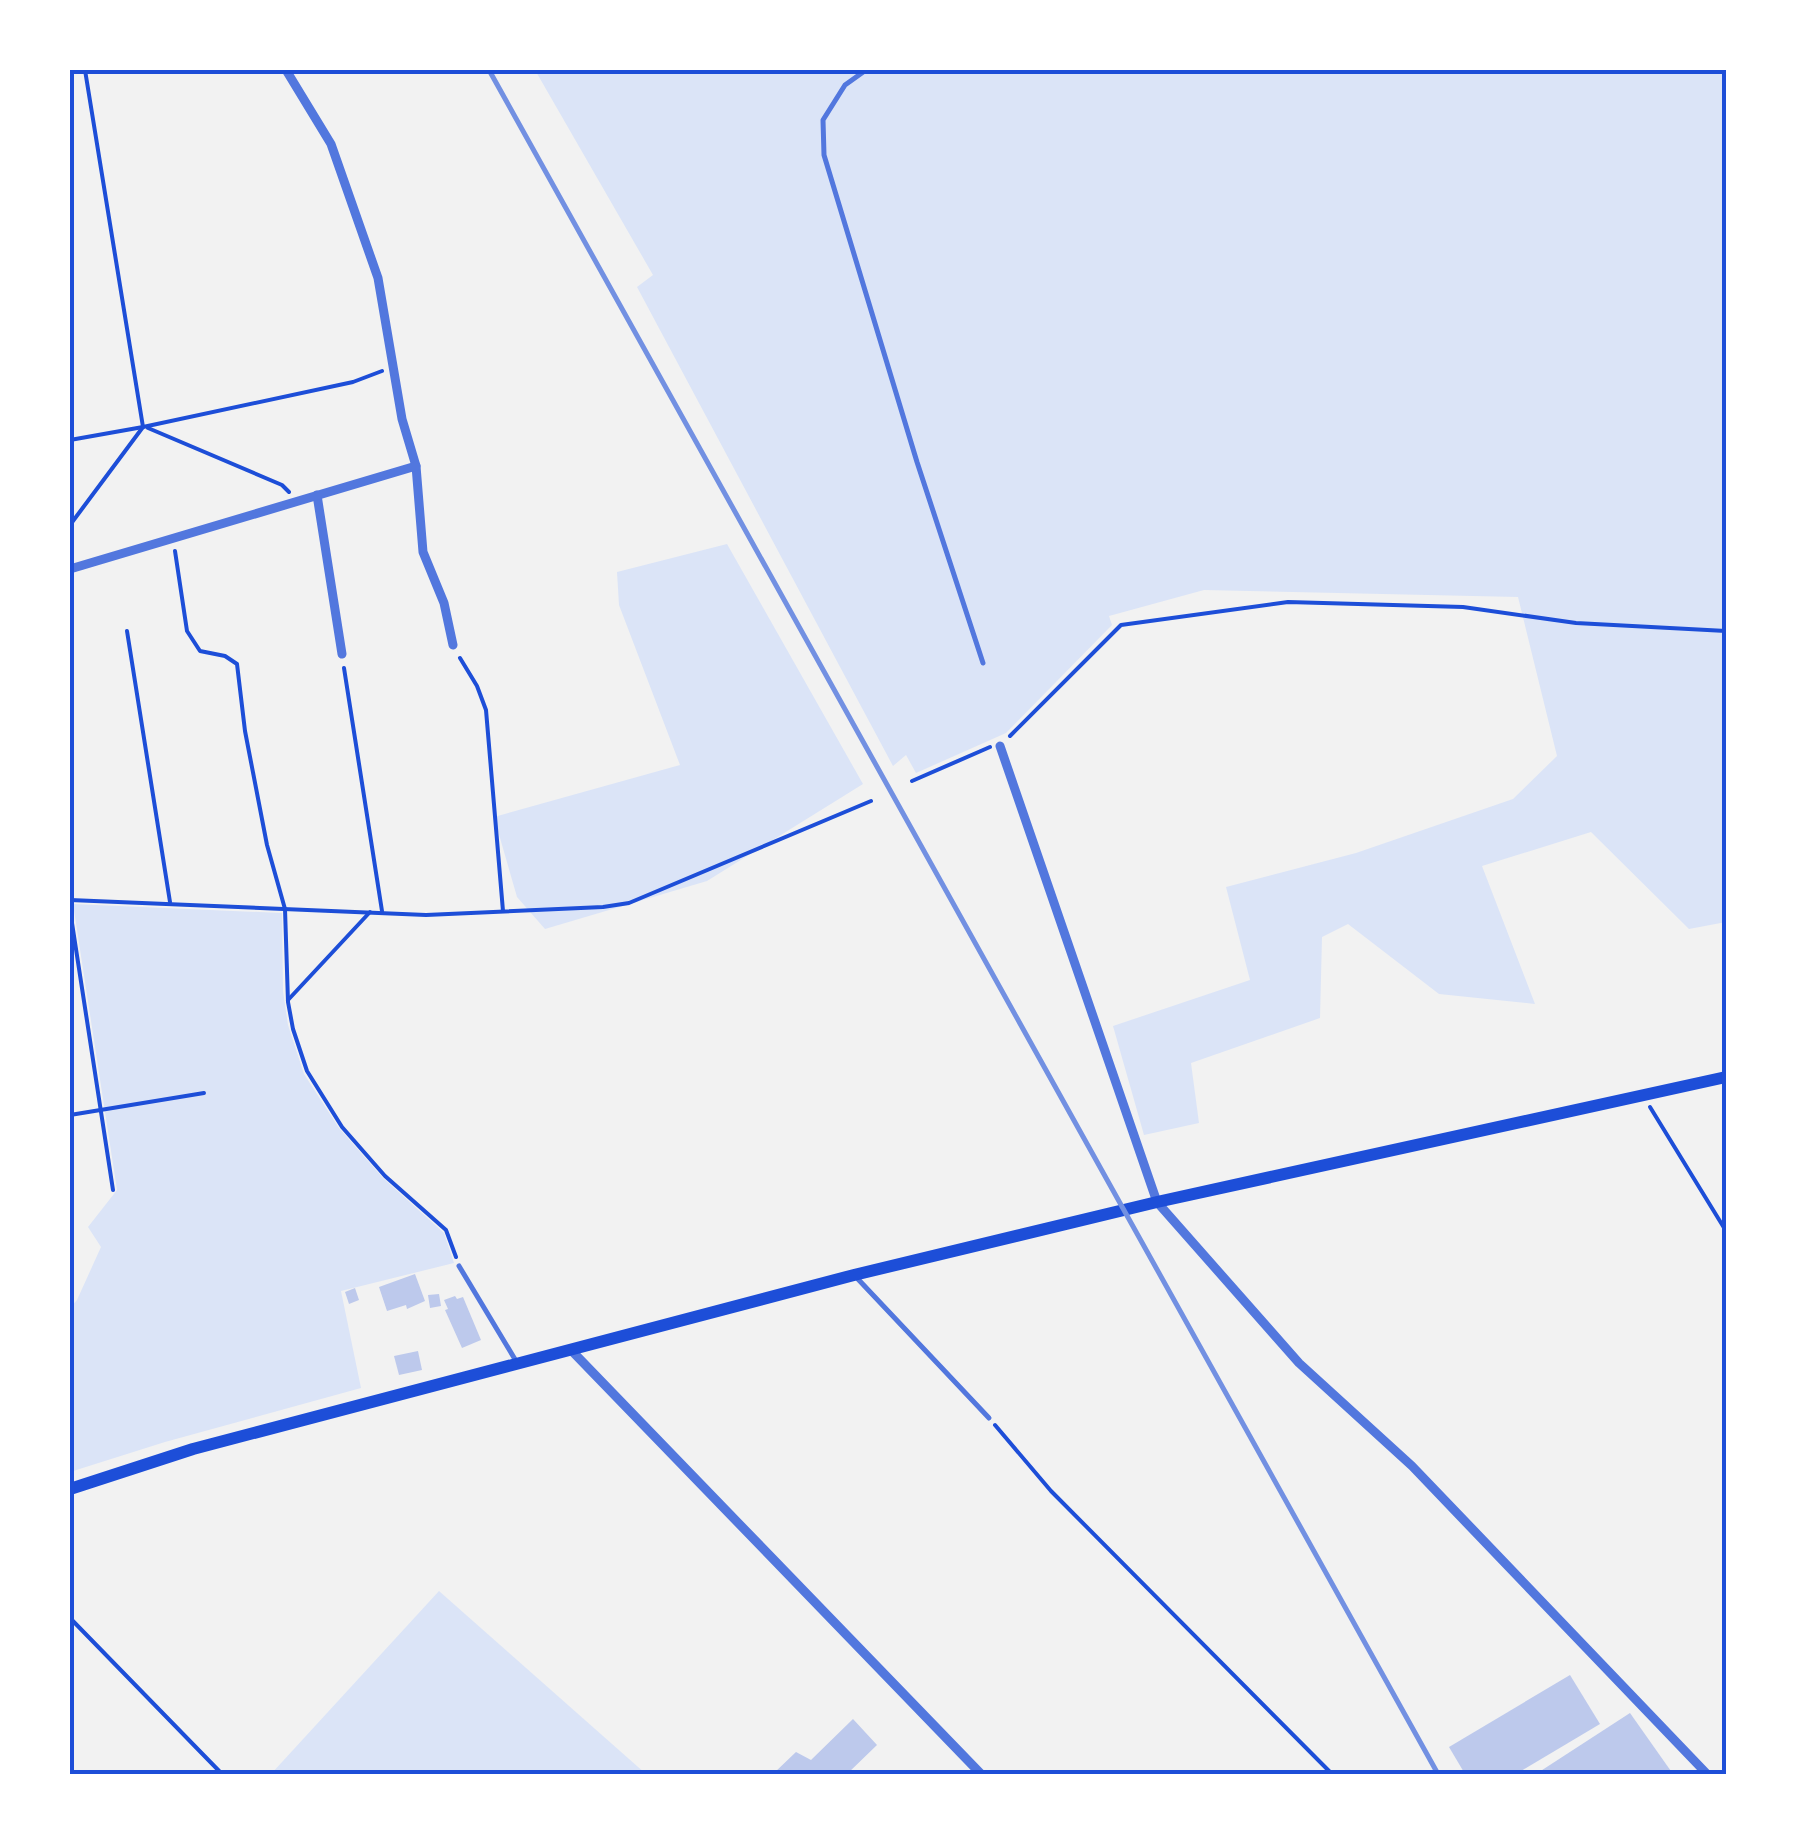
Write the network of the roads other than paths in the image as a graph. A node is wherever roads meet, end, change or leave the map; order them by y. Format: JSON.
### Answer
{"nodes":[{"id":1,"x":286,"y":70,"type":"edge"},
{"id":2,"x":866,"y":70,"type":"edge"},
{"id":3,"x":416,"y":466,"type":"junction"},
{"id":4,"x":317,"y":494,"type":"junction"},
{"id":5,"x":70,"y":569,"type":"edge"},
{"id":6,"x":453,"y":645,"type":"road end"},
{"id":7,"x":342,"y":654,"type":"road end"},
{"id":8,"x":983,"y":663,"type":"dead end"},
{"id":9,"x":1000,"y":746,"type":"road end"},
{"id":10,"x":1726,"y":1077,"type":"edge"},
{"id":11,"x":1157,"y":1202,"type":"junction"},
{"id":12,"x":460,"y":1266,"type":"road end"},
{"id":13,"x":854,"y":1275,"type":"junction"},
{"id":14,"x":571,"y":1350,"type":"junction"},
{"id":15,"x":517,"y":1363,"type":"junction"},
{"id":16,"x":989,"y":1418,"type":"road end"},
{"id":17,"x":70,"y":1489,"type":"edge"},
{"id":18,"x":981,"y":1774,"type":"edge"},
{"id":19,"x":1707,"y":1774,"type":"edge"}],
"edges":[{"from":1,"to":3,"type":"street"},
{"from":2,"to":8,"type":"lane"},
{"from":3,"to":4,"type":"street"},
{"from":3,"to":6,"type":"street"},
{"from":4,"to":5,"type":"street"},
{"from":4,"to":7,"type":"street"},
{"from":9,"to":11,"type":"street"},
{"from":10,"to":11,"type":"main road"},
{"from":11,"to":13,"type":"main road"},
{"from":11,"to":19,"type":"street"},
{"from":12,"to":15,"type":"lane"},
{"from":13,"to":14,"type":"main road"},
{"from":13,"to":16,"type":"lane"},
{"from":14,"to":15,"type":"main road"},
{"from":14,"to":18,"type":"street"},
{"from":15,"to":17,"type":"main road"}]}
